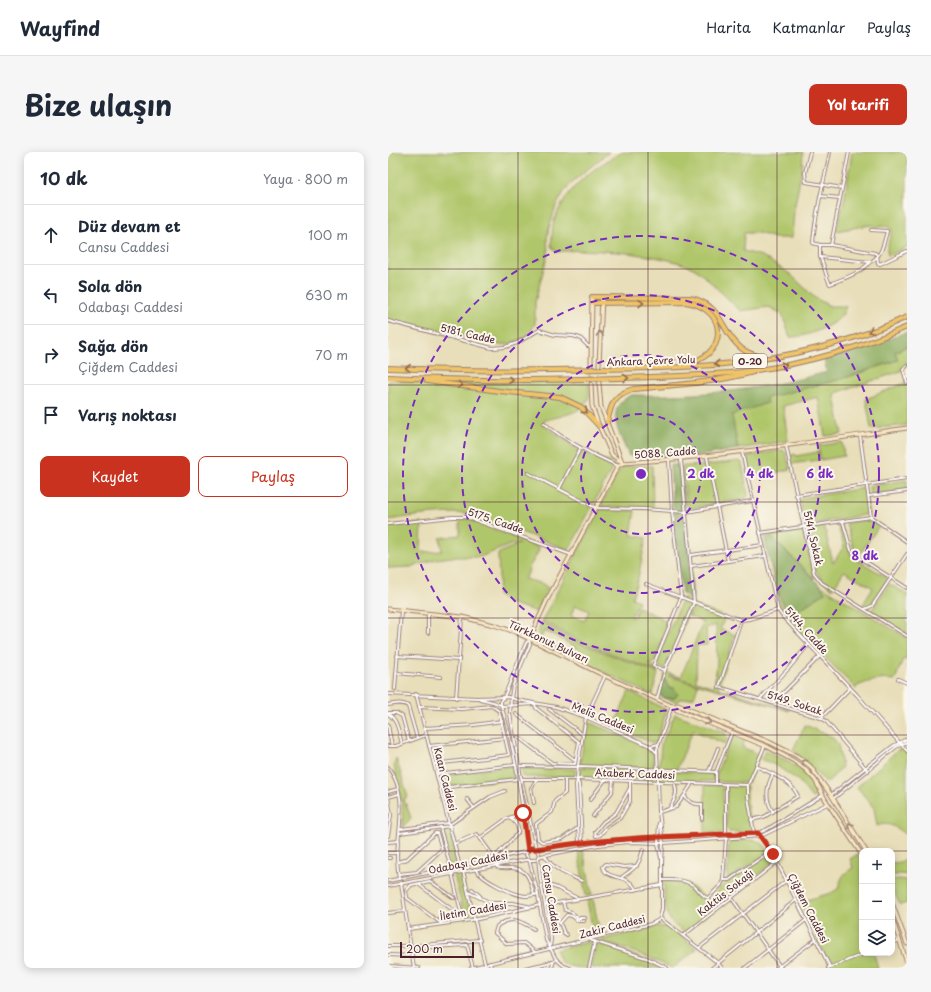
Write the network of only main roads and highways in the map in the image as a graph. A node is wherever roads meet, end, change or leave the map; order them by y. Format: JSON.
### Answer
{"nodes":[{"id":1,"x":592,"y":297,"type":"road end"},
{"id":2,"x":592,"y":303,"type":"road end"},
{"id":3,"x":907,"y":317,"type":"edge"},
{"id":4,"x":907,"y":327,"type":"edge"},
{"id":5,"x":766,"y":358,"type":"junction"},
{"id":6,"x":388,"y":368,"type":"edge"},
{"id":7,"x":658,"y":368,"type":"junction"},
{"id":8,"x":770,"y":368,"type":"junction"},
{"id":9,"x":388,"y":377,"type":"edge"},
{"id":10,"x":407,"y":378,"type":"junction"},
{"id":11,"x":607,"y":423,"type":"road end"},
{"id":12,"x":599,"y":426,"type":"road end"}],
"edges":[{"from":1,"to":5,"type":"highway"},
{"from":2,"to":7,"type":"highway","one_way":true},
{"from":3,"to":5,"type":"highway","name":"Ankara Çevre Yolu","number":"O-20","one_way":true},
{"from":8,"to":4,"type":"highway","name":"Ankara Çevre Yolu","number":"O-20","one_way":true},
{"from":5,"to":7,"type":"highway","name":"Ankara Çevre Yolu","number":"O-20","one_way":true},
{"from":7,"to":6,"type":"highway","name":"Ankara Çevre Yolu","number":"O-20","one_way":true},
{"from":10,"to":8,"type":"highway","name":"Ankara Çevre Yolu","number":"O-20","one_way":true},
{"from":8,"to":11,"type":"highway"},
{"from":9,"to":10,"type":"highway","name":"Ankara Çevre Yolu","number":"O-20"},
{"from":10,"to":12,"type":"highway","one_way":true}]}
